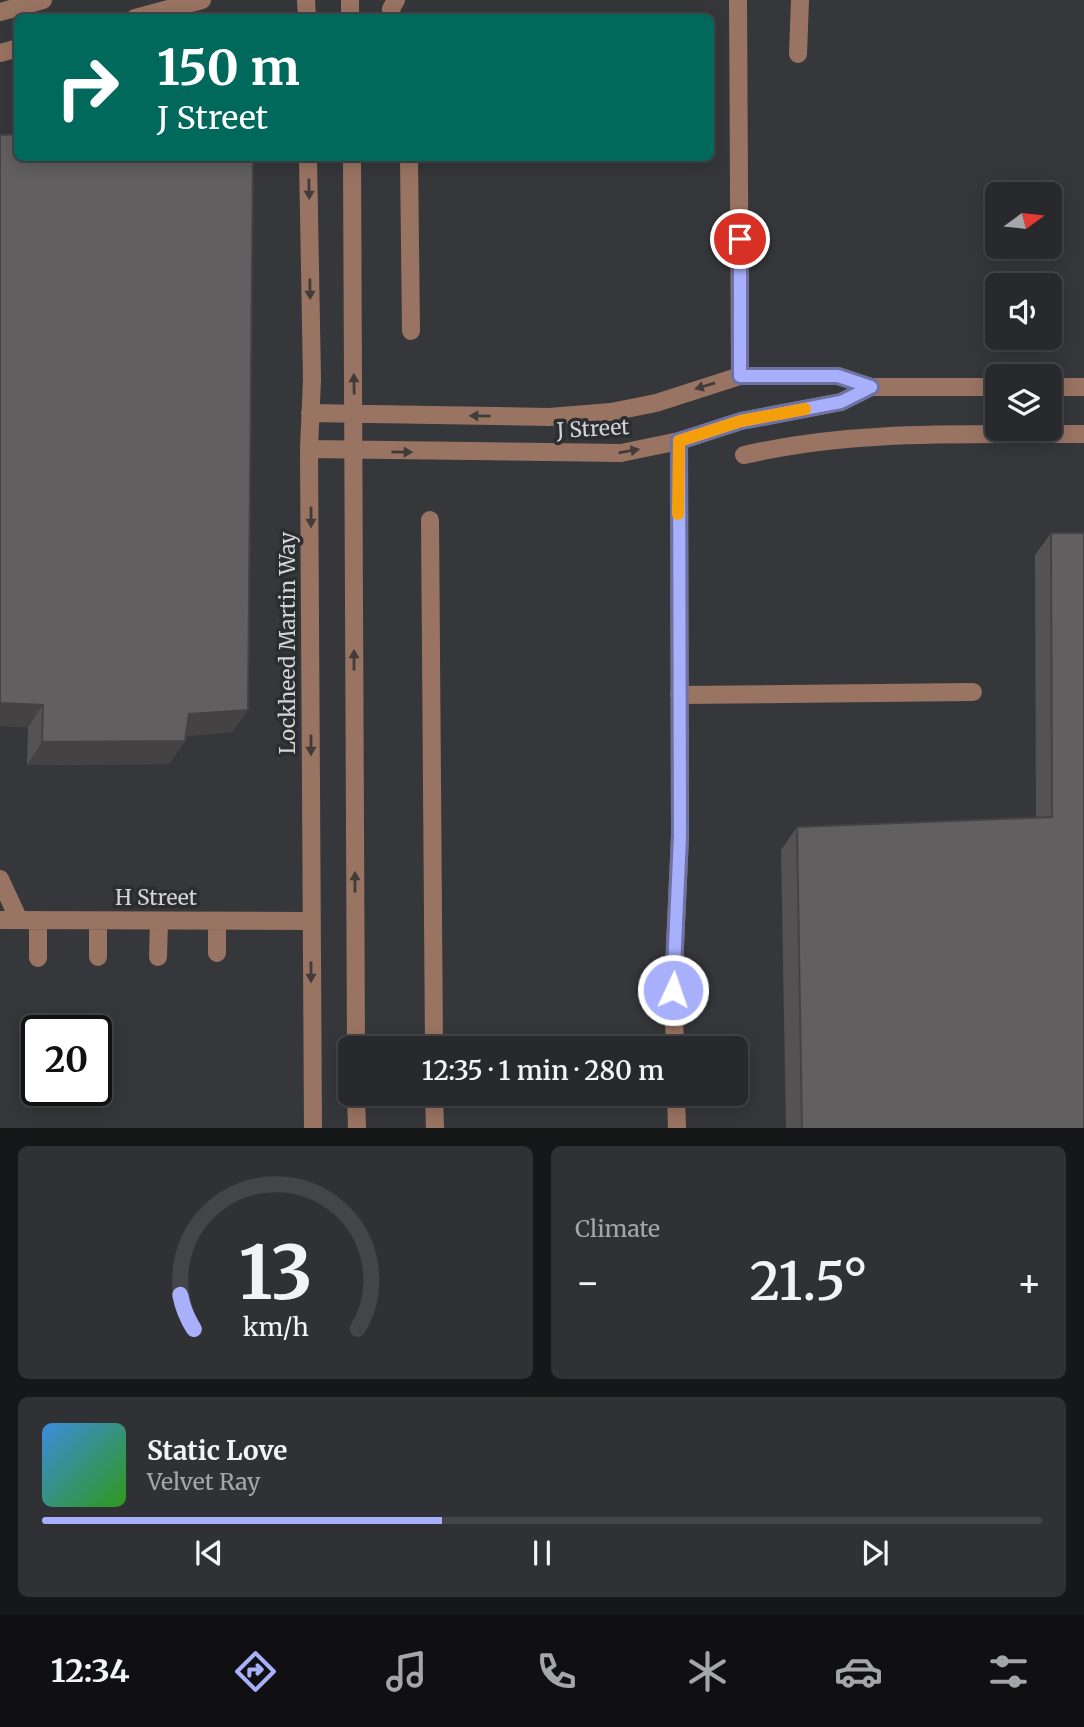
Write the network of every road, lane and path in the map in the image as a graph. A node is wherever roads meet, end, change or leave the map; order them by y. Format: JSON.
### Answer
{"nodes":[{"id":1,"x":43,"y":0,"type":"edge"},
{"id":2,"x":202,"y":0,"type":"edge"},
{"id":3,"x":738,"y":0,"type":"edge"},
{"id":4,"x":800,"y":0,"type":"edge"},
{"id":5,"x":0,"y":12,"type":"edge"},
{"id":6,"x":150,"y":14,"type":"edge"},
{"id":7,"x":798,"y":54,"type":"dead end"},
{"id":8,"x":308,"y":161,"type":"edge"},
{"id":9,"x":352,"y":161,"type":"edge"},
{"id":10,"x":409,"y":161,"type":"edge"},
{"id":11,"x":411,"y":331,"type":"dead end"},
{"id":12,"x":740,"y":376,"type":"junction"},
{"id":13,"x":871,"y":387,"type":"junction"},
{"id":14,"x":985,"y":387,"type":"edge"},
{"id":15,"x":1062,"y":387,"type":"edge"},
{"id":16,"x":1084,"y":387,"type":"edge"},
{"id":17,"x":310,"y":414,"type":"junction"},
{"id":18,"x":354,"y":414,"type":"junction"},
{"id":19,"x":1084,"y":434,"type":"edge"},
{"id":20,"x":679,"y":441,"type":"junction"},
{"id":21,"x":309,"y":449,"type":"junction"},
{"id":22,"x":353,"y":451,"type":"junction"},
{"id":23,"x":744,"y":455,"type":"dead end"},
{"id":24,"x":430,"y":520,"type":"dead end"},
{"id":25,"x":973,"y":692,"type":"dead end"},
{"id":26,"x":679,"y":695,"type":"junction"},
{"id":27,"x":0,"y":879,"type":"edge"},
{"id":28,"x":0,"y":920,"type":"edge"},
{"id":29,"x":19,"y":920,"type":"junction"},
{"id":30,"x":38,"y":920,"type":"junction"},
{"id":31,"x":98,"y":921,"type":"junction"},
{"id":32,"x":159,"y":921,"type":"junction"},
{"id":33,"x":216,"y":921,"type":"junction"},
{"id":34,"x":311,"y":921,"type":"junction"},
{"id":35,"x":217,"y":953,"type":"dead end"},
{"id":36,"x":98,"y":957,"type":"dead end"},
{"id":37,"x":158,"y":957,"type":"dead end"},
{"id":38,"x":38,"y":958,"type":"dead end"},
{"id":39,"x":356,"y":1036,"type":"edge"},
{"id":40,"x":434,"y":1036,"type":"edge"},
{"id":41,"x":675,"y":1036,"type":"edge"},
{"id":42,"x":356,"y":1106,"type":"edge"},
{"id":43,"x":434,"y":1106,"type":"edge"},
{"id":44,"x":676,"y":1106,"type":"edge"},
{"id":45,"x":313,"y":1128,"type":"edge"},
{"id":46,"x":356,"y":1128,"type":"edge"},
{"id":47,"x":435,"y":1128,"type":"edge"},
{"id":48,"x":677,"y":1128,"type":"edge"}],
"edges":[{"from":1,"to":5,"type":"street"},
{"from":2,"to":6,"type":"street"},
{"from":3,"to":12,"type":"street"},
{"from":4,"to":7,"type":"street"},
{"from":8,"to":17,"type":"street","name":"Lockheed Martin Way","one_way":true},
{"from":18,"to":9,"type":"street","one_way":true},
{"from":10,"to":11,"type":"street"},
{"from":12,"to":13,"type":"street","name":"J Street"},
{"from":12,"to":18,"type":"street","name":"J Street","one_way":true},
{"from":13,"to":14,"type":"street","name":"J Street"},
{"from":13,"to":20,"type":"street","name":"J Street"},
{"from":15,"to":16,"type":"street"},
{"from":17,"to":18,"type":"street","name":"J Street"},
{"from":17,"to":21,"type":"street","name":"Lockheed Martin Way"},
{"from":18,"to":22,"type":"street"},
{"from":19,"to":23,"type":"street"},
{"from":22,"to":20,"type":"street","name":"J Street","one_way":true},
{"from":20,"to":26,"type":"street"},
{"from":21,"to":22,"type":"street","name":"J Street"},
{"from":21,"to":34,"type":"street","name":"Lockheed Martin Way","one_way":true},
{"from":39,"to":22,"type":"street","one_way":true},
{"from":24,"to":40,"type":"street"},
{"from":25,"to":26,"type":"street"},
{"from":26,"to":41,"type":"street"},
{"from":27,"to":29,"type":"street"},
{"from":28,"to":29,"type":"street","name":"H Street"},
{"from":29,"to":30,"type":"street","name":"H Street"},
{"from":30,"to":31,"type":"street","name":"H Street"},
{"from":30,"to":38,"type":"street"},
{"from":31,"to":32,"type":"street","name":"H Street"},
{"from":31,"to":36,"type":"street"},
{"from":32,"to":33,"type":"street","name":"H Street"},
{"from":32,"to":37,"type":"street"},
{"from":33,"to":34,"type":"street","name":"H Street"},
{"from":33,"to":35,"type":"street"},
{"from":34,"to":45,"type":"street","name":"Lockheed Martin Way","one_way":true},
{"from":42,"to":46,"type":"street"},
{"from":43,"to":47,"type":"street"},
{"from":44,"to":48,"type":"street"}]}
